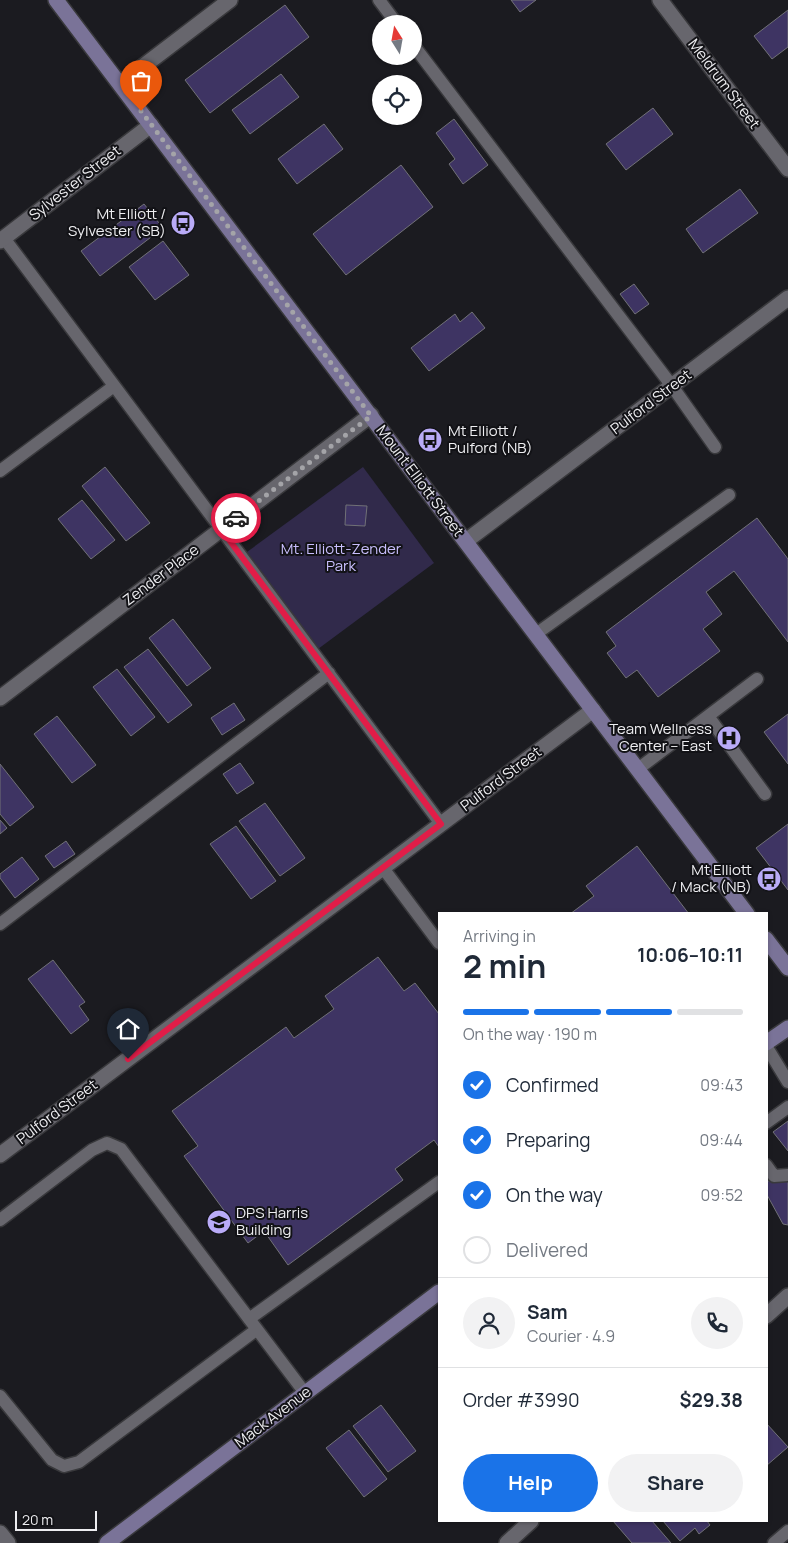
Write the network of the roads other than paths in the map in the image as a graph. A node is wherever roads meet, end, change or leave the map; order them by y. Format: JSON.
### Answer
{"nodes":[{"id":1,"x":56,"y":0,"type":"edge"},
{"id":2,"x":230,"y":0,"type":"edge"},
{"id":3,"x":379,"y":0,"type":"edge"},
{"id":4,"x":660,"y":0,"type":"edge"},
{"id":5,"x":390,"y":15,"type":"edge"},
{"id":6,"x":422,"y":57,"type":"edge"},
{"id":7,"x":120,"y":84,"type":"junction"},
{"id":8,"x":151,"y":125,"type":"junction"},
{"id":9,"x":788,"y":169,"type":"edge"},
{"id":10,"x":2,"y":239,"type":"edge"},
{"id":11,"x":788,"y":298,"type":"edge"},
{"id":12,"x":114,"y":386,"type":"junction"},
{"id":13,"x":672,"y":386,"type":"junction"},
{"id":14,"x":371,"y":416,"type":"junction"},
{"id":15,"x":716,"y":447,"type":"dead end"},
{"id":16,"x":0,"y":471,"type":"edge"},
{"id":17,"x":729,"y":494,"type":"dead end"},
{"id":18,"x":221,"y":529,"type":"junction"},
{"id":19,"x":466,"y":541,"type":"junction"},
{"id":20,"x":536,"y":634,"type":"junction"},
{"id":21,"x":329,"y":674,"type":"junction"},
{"id":22,"x":757,"y":679,"type":"dead end"},
{"id":23,"x":0,"y":698,"type":"edge"},
{"id":24,"x":593,"y":710,"type":"junction"},
{"id":25,"x":708,"y":716,"type":"junction"},
{"id":26,"x":638,"y":769,"type":"junction"},
{"id":27,"x":765,"y":794,"type":"dead end"},
{"id":28,"x":441,"y":824,"type":"junction"},
{"id":29,"x":383,"y":868,"type":"junction"},
{"id":30,"x":746,"y":912,"type":"edge"},
{"id":31,"x":0,"y":924,"type":"edge"},
{"id":32,"x":438,"y":942,"type":"edge"},
{"id":33,"x":768,"y":942,"type":"edge"},
{"id":34,"x":788,"y":968,"type":"edge"},
{"id":35,"x":788,"y":1028,"type":"edge"},
{"id":36,"x":768,"y":1043,"type":"edge"},
{"id":37,"x":768,"y":1048,"type":"edge"},
{"id":38,"x":788,"y":1082,"type":"edge"},
{"id":39,"x":788,"y":1106,"type":"edge"},
{"id":40,"x":768,"y":1121,"type":"edge"},
{"id":41,"x":0,"y":1155,"type":"edge"},
{"id":42,"x":768,"y":1168,"type":"edge"},
{"id":43,"x":788,"y":1175,"type":"edge"},
{"id":44,"x":438,"y":1183,"type":"edge"},
{"id":45,"x":0,"y":1220,"type":"edge"},
{"id":46,"x":438,"y":1293,"type":"edge"},
{"id":47,"x":788,"y":1296,"type":"edge"},
{"id":48,"x":768,"y":1314,"type":"edge"},
{"id":49,"x":249,"y":1319,"type":"junction"},
{"id":50,"x":256,"y":1330,"type":"junction"},
{"id":51,"x":305,"y":1393,"type":"junction"},
{"id":52,"x":0,"y":1396,"type":"edge"},
{"id":53,"x":530,"y":1522,"type":"edge"},
{"id":54,"x":788,"y":1531,"type":"edge"},
{"id":55,"x":0,"y":1533,"type":"edge"},
{"id":56,"x":8,"y":1543,"type":"edge"},
{"id":57,"x":107,"y":1543,"type":"edge"},
{"id":58,"x":506,"y":1543,"type":"edge"},
{"id":59,"x":774,"y":1543,"type":"edge"}],
"edges":[{"from":1,"to":7,"type":"main road","name":"Mount Elliott Street"},
{"from":2,"to":7,"type":"street"},
{"from":3,"to":5,"type":"lane"},
{"from":4,"to":9,"type":"street","name":"Meldrum Street"},
{"from":6,"to":13,"type":"lane"},
{"from":7,"to":8,"type":"main road","name":"Mount Elliott Street"},
{"from":8,"to":10,"type":"street","name":"Sylvester Street"},
{"from":8,"to":14,"type":"main road","name":"Mount Elliott Street"},
{"from":10,"to":12,"type":"lane"},
{"from":11,"to":13,"type":"street","name":"Pulford Street"},
{"from":12,"to":16,"type":"lane"},
{"from":12,"to":18,"type":"lane"},
{"from":13,"to":15,"type":"lane"},
{"from":13,"to":19,"type":"street","name":"Pulford Street"},
{"from":14,"to":18,"type":"street","name":"Zender Place"},
{"from":14,"to":19,"type":"main road","name":"Mount Elliott Street"},
{"from":17,"to":20,"type":"lane"},
{"from":18,"to":21,"type":"lane"},
{"from":18,"to":23,"type":"street","name":"Zender Place"},
{"from":19,"to":20,"type":"main road","name":"Mount Elliott Street"},
{"from":20,"to":24,"type":"main road","name":"Mount Elliott Street"},
{"from":21,"to":28,"type":"lane"},
{"from":21,"to":31,"type":"lane"},
{"from":22,"to":25,"type":"lane"},
{"from":24,"to":26,"type":"main road","name":"Mount Elliott Street"},
{"from":24,"to":28,"type":"street","name":"Pulford Street"},
{"from":25,"to":26,"type":"lane"},
{"from":25,"to":27,"type":"lane"},
{"from":26,"to":30,"type":"main road","name":"Mount Elliott Street"},
{"from":28,"to":29,"type":"street","name":"Pulford Street"},
{"from":29,"to":32,"type":"lane"},
{"from":29,"to":41,"type":"street","name":"Pulford Street"},
{"from":33,"to":34,"type":"main road"},
{"from":35,"to":36,"type":"main road"},
{"from":37,"to":38,"type":"lane"},
{"from":39,"to":40,"type":"lane"},
{"from":42,"to":43,"type":"lane"},
{"from":44,"to":49,"type":"lane"},
{"from":45,"to":49,"type":"lane"},
{"from":46,"to":51,"type":"main road","name":"Mack Avenue"},
{"from":47,"to":48,"type":"street"},
{"from":49,"to":50,"type":"lane"},
{"from":50,"to":51,"type":"lane"},
{"from":50,"to":52,"type":"lane"},
{"from":51,"to":57,"type":"main road","name":"Mack Avenue"},
{"from":53,"to":58,"type":"street"},
{"from":54,"to":59,"type":"lane"},
{"from":55,"to":56,"type":"street"}]}
